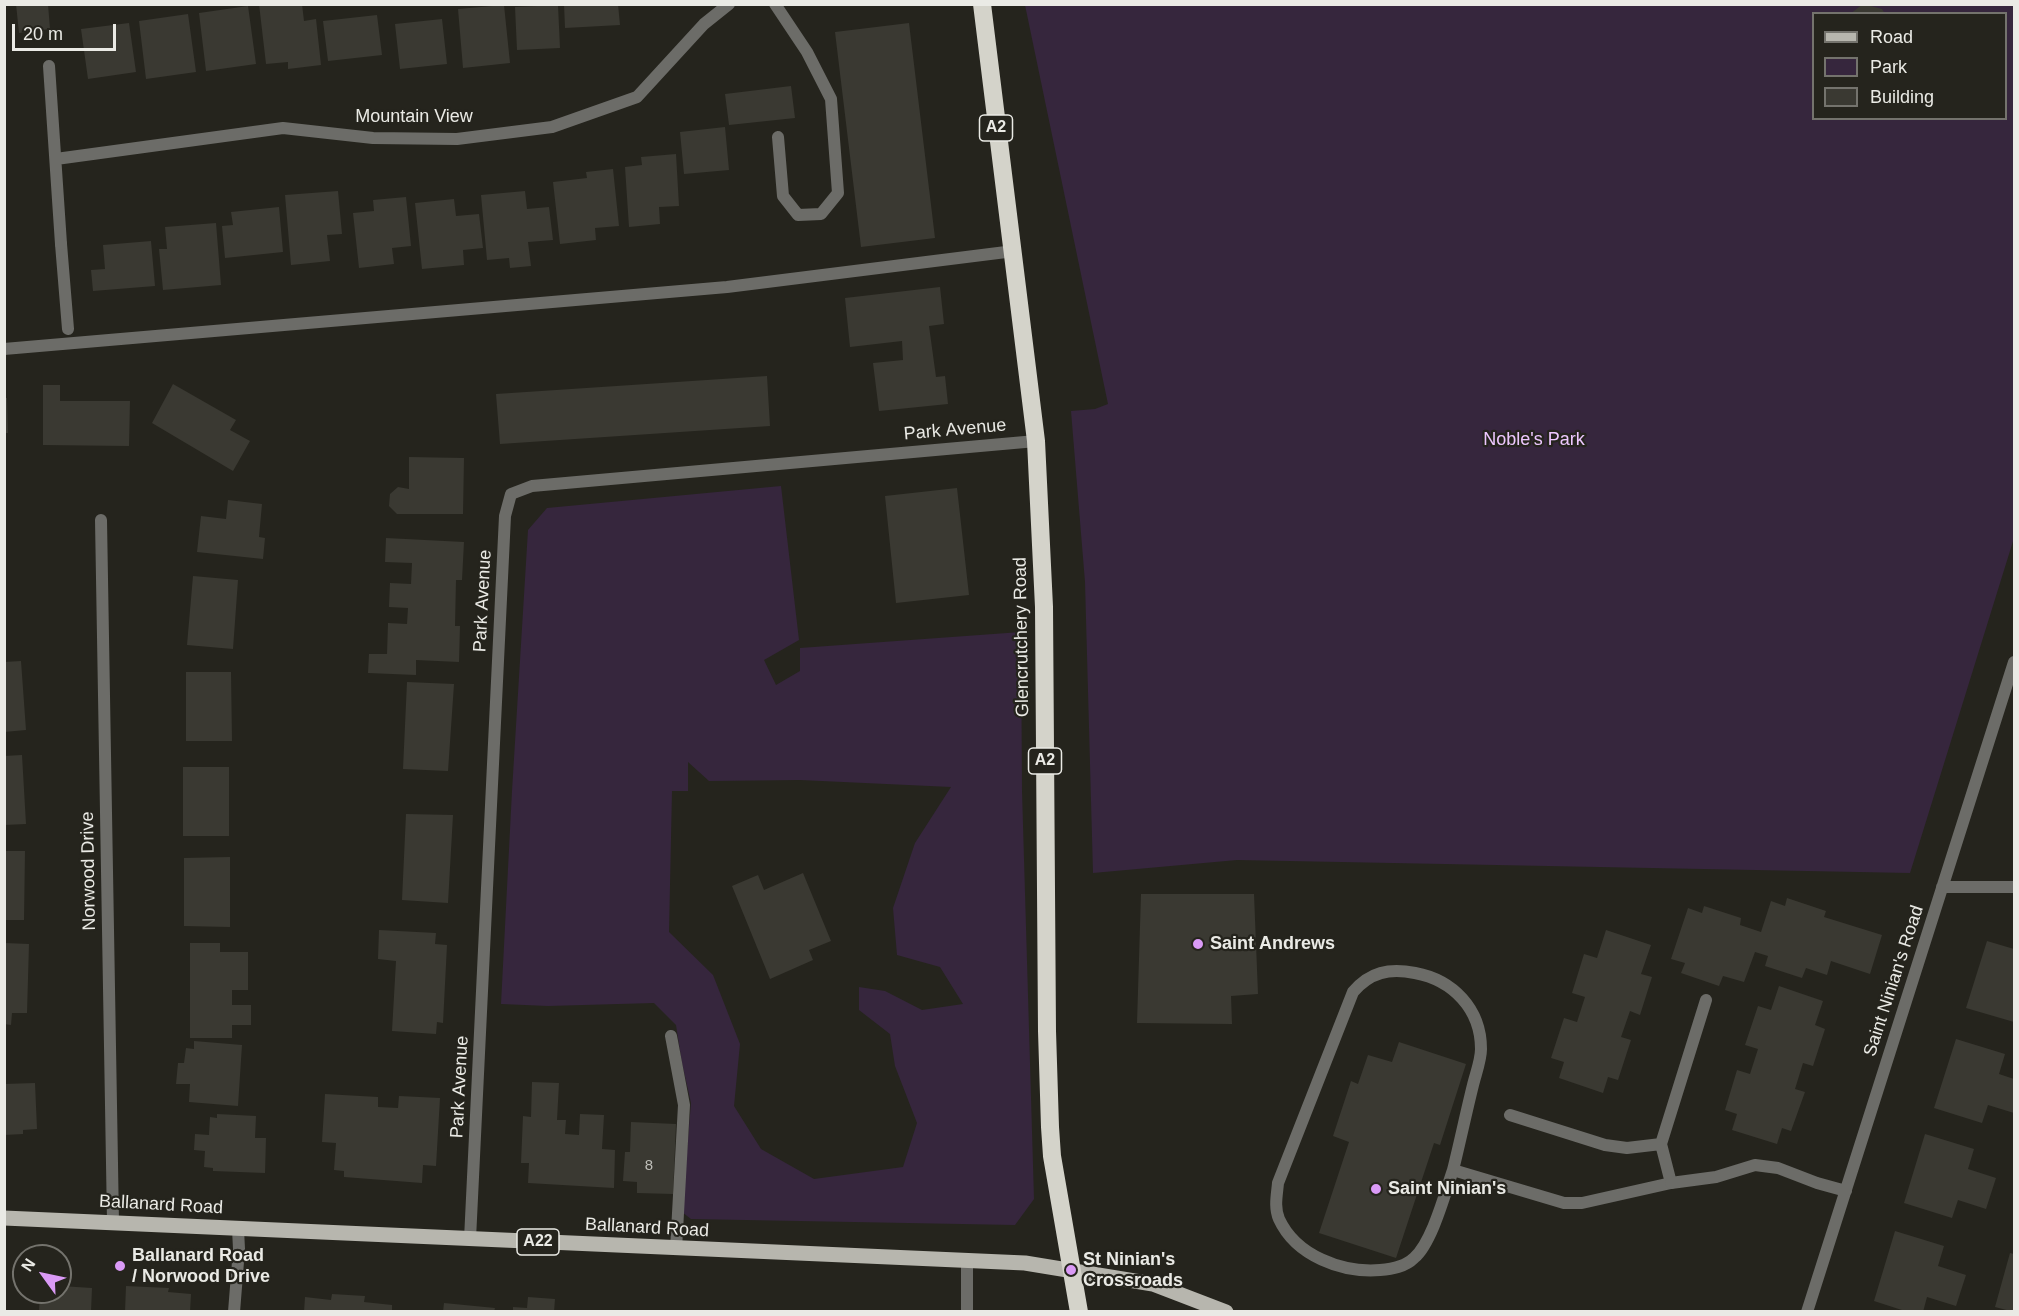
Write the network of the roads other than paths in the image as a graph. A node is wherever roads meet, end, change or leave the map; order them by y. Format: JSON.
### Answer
{"nodes":[{"id":1,"x":729,"y":4,"type":"edge"},
{"id":2,"x":775,"y":4,"type":"edge"},
{"id":3,"x":982,"y":4,"type":"edge"},
{"id":4,"x":49,"y":66,"type":"dead end"},
{"id":5,"x":778,"y":137,"type":"dead end"},
{"id":6,"x":57,"y":159,"type":"junction"},
{"id":7,"x":1014,"y":251,"type":"junction"},
{"id":8,"x":68,"y":329,"type":"dead end"},
{"id":9,"x":4,"y":349,"type":"edge"},
{"id":10,"x":1036,"y":441,"type":"junction"},
{"id":11,"x":101,"y":520,"type":"dead end"},
{"id":12,"x":2014,"y":662,"type":"edge"},
{"id":13,"x":1942,"y":887,"type":"junction"},
{"id":14,"x":2014,"y":887,"type":"edge"},
{"id":15,"x":1706,"y":1000,"type":"dead end"},
{"id":16,"x":671,"y":1036,"type":"dead end"},
{"id":17,"x":1510,"y":1115,"type":"dead end"},
{"id":18,"x":1661,"y":1144,"type":"junction"},
{"id":19,"x":1453,"y":1170,"type":"junction"},
{"id":20,"x":1671,"y":1183,"type":"junction"},
{"id":21,"x":1846,"y":1191,"type":"junction"},
{"id":22,"x":4,"y":1218,"type":"edge"},
{"id":23,"x":113,"y":1222,"type":"junction"},
{"id":24,"x":238,"y":1229,"type":"junction"},
{"id":25,"x":470,"y":1239,"type":"junction"},
{"id":26,"x":675,"y":1248,"type":"junction"},
{"id":27,"x":967,"y":1261,"type":"junction"},
{"id":28,"x":1071,"y":1270,"type":"junction"},
{"id":29,"x":234,"y":1311,"type":"edge"},
{"id":30,"x":967,"y":1311,"type":"edge"},
{"id":31,"x":1079,"y":1311,"type":"edge"},
{"id":32,"x":1226,"y":1311,"type":"edge"},
{"id":33,"x":1807,"y":1311,"type":"edge"}],
"edges":[{"from":1,"to":6,"type":"street","name":"Mountain View"},
{"from":2,"to":5,"type":"street"},
{"from":3,"to":7,"type":"highway","name":"Glencrutchery Road","number":"A2"},
{"from":4,"to":6,"type":"street"},
{"from":6,"to":8,"type":"street"},
{"from":7,"to":9,"type":"street"},
{"from":7,"to":10,"type":"highway","name":"Glencrutchery Road","number":"A2"},
{"from":10,"to":25,"type":"street","name":"Park Avenue"},
{"from":10,"to":28,"type":"highway","name":"Glencrutchery Road","number":"A2"},
{"from":11,"to":23,"type":"street","name":"Norwood Drive"},
{"from":12,"to":13,"type":"street","name":"Saint Ninian's Road"},
{"from":13,"to":14,"type":"street"},
{"from":13,"to":21,"type":"street","name":"Saint Ninian's Road"},
{"from":15,"to":18,"type":"street"},
{"from":16,"to":26,"type":"street"},
{"from":17,"to":18,"type":"street"},
{"from":18,"to":20,"type":"street"},
{"from":19,"to":19,"type":"street"},
{"from":19,"to":20,"type":"street"},
{"from":20,"to":21,"type":"street"},
{"from":21,"to":33,"type":"street","name":"Saint Ninian's Road"},
{"from":22,"to":23,"type":"main road","name":"Ballanard Road","number":"A22"},
{"from":23,"to":24,"type":"main road","name":"Ballanard Road","number":"A22"},
{"from":24,"to":25,"type":"main road","name":"Ballanard Road","number":"A22"},
{"from":24,"to":29,"type":"street"},
{"from":25,"to":26,"type":"main road","name":"Ballanard Road","number":"A22"},
{"from":26,"to":27,"type":"main road","name":"Ballanard Road","number":"A22"},
{"from":27,"to":28,"type":"main road","name":"Ballanard Road","number":"A22"},
{"from":27,"to":30,"type":"street"},
{"from":28,"to":31,"type":"highway","number":"A2"},
{"from":28,"to":32,"type":"main road","number":"A22"}]}
